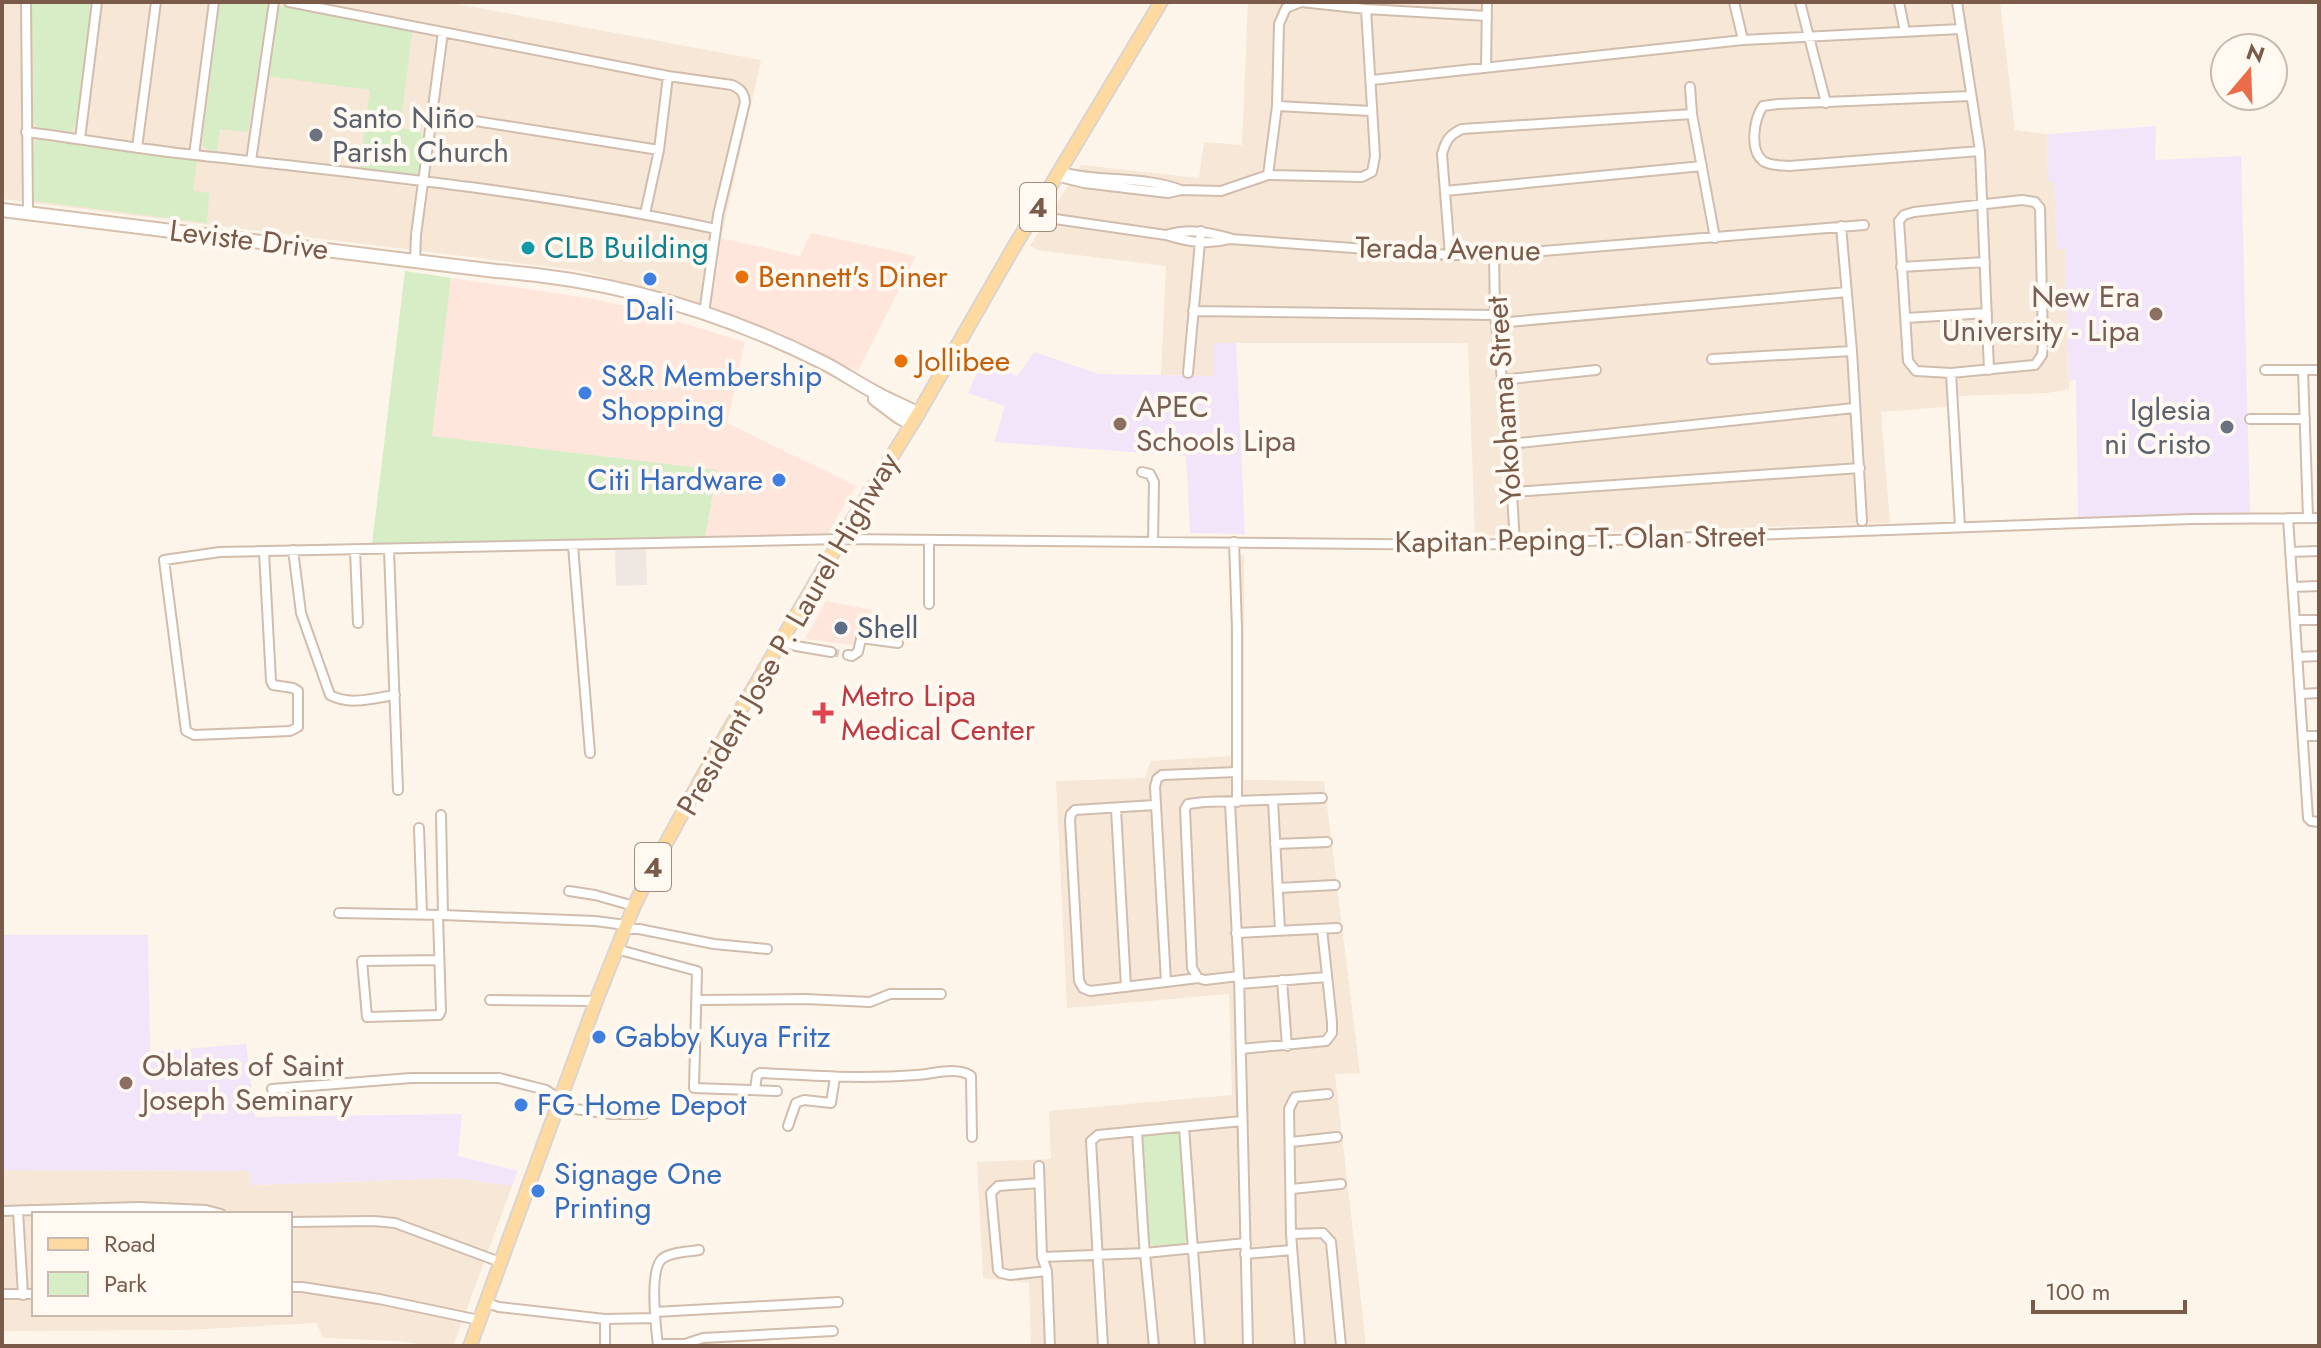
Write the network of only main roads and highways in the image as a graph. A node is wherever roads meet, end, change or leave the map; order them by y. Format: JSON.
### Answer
{"nodes":[{"id":1,"x":1161,"y":2,"type":"edge"},
{"id":2,"x":2,"y":210,"type":"edge"},
{"id":3,"x":496,"y":271,"type":"junction"},
{"id":4,"x":915,"y":419,"type":"junction"},
{"id":5,"x":470,"y":1346,"type":"edge"}],
"edges":[{"from":1,"to":4,"type":"main road","name":"President Jose P. Laurel Highway","number":"4"},
{"from":2,"to":3,"type":"main road","name":"Leviste Drive"},
{"from":3,"to":4,"type":"main road","name":"Leviste Drive"},
{"from":3,"to":4,"type":"main road","name":"Leviste Drive"},
{"from":4,"to":5,"type":"main road","name":"President Jose P. Laurel Highway","number":"4"}]}
